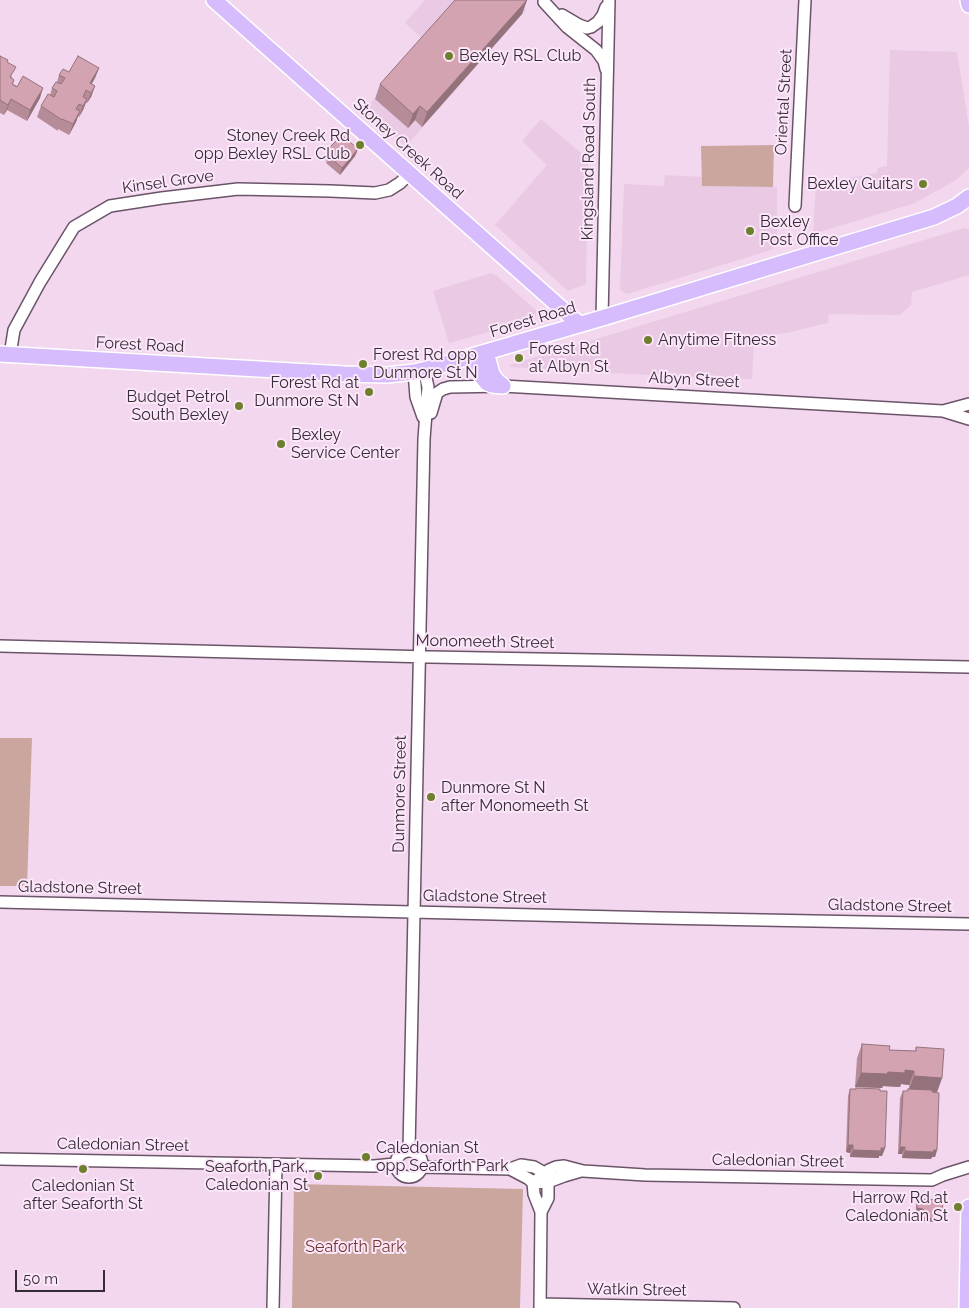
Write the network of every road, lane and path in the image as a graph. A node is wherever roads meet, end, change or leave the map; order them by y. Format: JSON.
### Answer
{"nodes":[{"id":1,"x":214,"y":0,"type":"edge"},
{"id":2,"x":608,"y":0,"type":"edge"},
{"id":3,"x":805,"y":0,"type":"edge"},
{"id":4,"x":968,"y":0,"type":"edge"},
{"id":5,"x":543,"y":1,"type":"edge"},
{"id":6,"x":969,"y":5,"type":"edge"},
{"id":7,"x":608,"y":80,"type":"junction"},
{"id":8,"x":409,"y":174,"type":"junction"},
{"id":9,"x":969,"y":197,"type":"edge"},
{"id":10,"x":795,"y":206,"type":"dead end"},
{"id":11,"x":602,"y":318,"type":"junction"},
{"id":12,"x":579,"y":324,"type":"junction"},
{"id":13,"x":5,"y":354,"type":"edge"},
{"id":14,"x":479,"y":354,"type":"junction"},
{"id":15,"x":419,"y":371,"type":"junction"},
{"id":16,"x":503,"y":386,"type":"junction"},
{"id":17,"x":442,"y":388,"type":"joint"},
{"id":18,"x":969,"y":404,"type":"edge"},
{"id":19,"x":943,"y":411,"type":"junction"},
{"id":20,"x":969,"y":419,"type":"edge"},
{"id":21,"x":424,"y":438,"type":"junction"},
{"id":22,"x":0,"y":646,"type":"edge"},
{"id":23,"x":419,"y":657,"type":"junction"},
{"id":24,"x":969,"y":667,"type":"edge"},
{"id":25,"x":0,"y":902,"type":"edge"},
{"id":26,"x":413,"y":912,"type":"junction"},
{"id":27,"x":969,"y":924,"type":"edge"},
{"id":28,"x":408,"y":1150,"type":"junction"},
{"id":29,"x":0,"y":1159,"type":"edge"},
{"id":30,"x":395,"y":1164,"type":"junction"},
{"id":31,"x":276,"y":1165,"type":"junction"},
{"id":32,"x":422,"y":1167,"type":"junction"},
{"id":33,"x":969,"y":1167,"type":"edge"},
{"id":34,"x":510,"y":1169,"type":"junction"},
{"id":35,"x":547,"y":1178,"type":"junction"},
{"id":36,"x":533,"y":1183,"type":"junction"},
{"id":37,"x":969,"y":1207,"type":"edge"},
{"id":38,"x":541,"y":1212,"type":"junction"},
{"id":39,"x":540,"y":1306,"type":"edge"},
{"id":40,"x":273,"y":1308,"type":"edge"},
{"id":41,"x":734,"y":1308,"type":"edge"},
{"id":42,"x":967,"y":1308,"type":"edge"}],
"edges":[{"from":1,"to":8,"type":"main road","name":"Stoney Creek Road"},
{"from":2,"to":5,"type":"street"},
{"from":2,"to":7,"type":"street","name":"Kingsland Road South"},
{"from":3,"to":10,"type":"street","name":"Oriental Street"},
{"from":4,"to":6,"type":"main road"},
{"from":5,"to":7,"type":"street"},
{"from":7,"to":11,"type":"street","name":"Kingsland Road South"},
{"from":8,"to":12,"type":"main road","name":"Stoney Creek Road"},
{"from":8,"to":13,"type":"street","name":"Kinsel Grove"},
{"from":9,"to":11,"type":"main road","name":"Forest Road"},
{"from":11,"to":12,"type":"main road","name":"Forest Road"},
{"from":12,"to":14,"type":"main road","name":"Forest Road"},
{"from":13,"to":15,"type":"main road","name":"Forest Road"},
{"from":14,"to":15,"type":"main road","name":"Forest Road"},
{"from":14,"to":16,"type":"main road"},
{"from":15,"to":21,"type":"street","name":"Dunmore Street"},
{"from":16,"to":17,"type":"street","name":"Albyn Street"},
{"from":16,"to":19,"type":"street","name":"Albyn Street"},
{"from":17,"to":21,"type":"street","name":"Dunmore Street"},
{"from":18,"to":19,"type":"street","name":"Albyn Street"},
{"from":19,"to":20,"type":"street","name":"Albyn Street"},
{"from":21,"to":23,"type":"street","name":"Dunmore Street"},
{"from":22,"to":23,"type":"street","name":"Monomeeth Street"},
{"from":23,"to":24,"type":"street","name":"Monomeeth Street"},
{"from":23,"to":26,"type":"street","name":"Dunmore Street"},
{"from":25,"to":26,"type":"street","name":"Gladstone Street"},
{"from":26,"to":27,"type":"street","name":"Gladstone Street"},
{"from":26,"to":28,"type":"street","name":"Dunmore Street"},
{"from":28,"to":30,"type":"street"},
{"from":28,"to":32,"type":"street"},
{"from":29,"to":31,"type":"street","name":"Caledonian Street"},
{"from":30,"to":31,"type":"street","name":"Caledonian Street"},
{"from":30,"to":32,"type":"street"},
{"from":31,"to":40,"type":"street"},
{"from":32,"to":34,"type":"street"},
{"from":33,"to":35,"type":"street","name":"Caledonian Street"},
{"from":34,"to":35,"type":"street"},
{"from":34,"to":36,"type":"street"},
{"from":35,"to":36,"type":"street","name":"Caledonian Street"},
{"from":35,"to":38,"type":"street"},
{"from":36,"to":38,"type":"street"},
{"from":37,"to":42,"type":"main road"},
{"from":38,"to":39,"type":"street"},
{"from":39,"to":41,"type":"street","name":"Watkin Street"}]}
